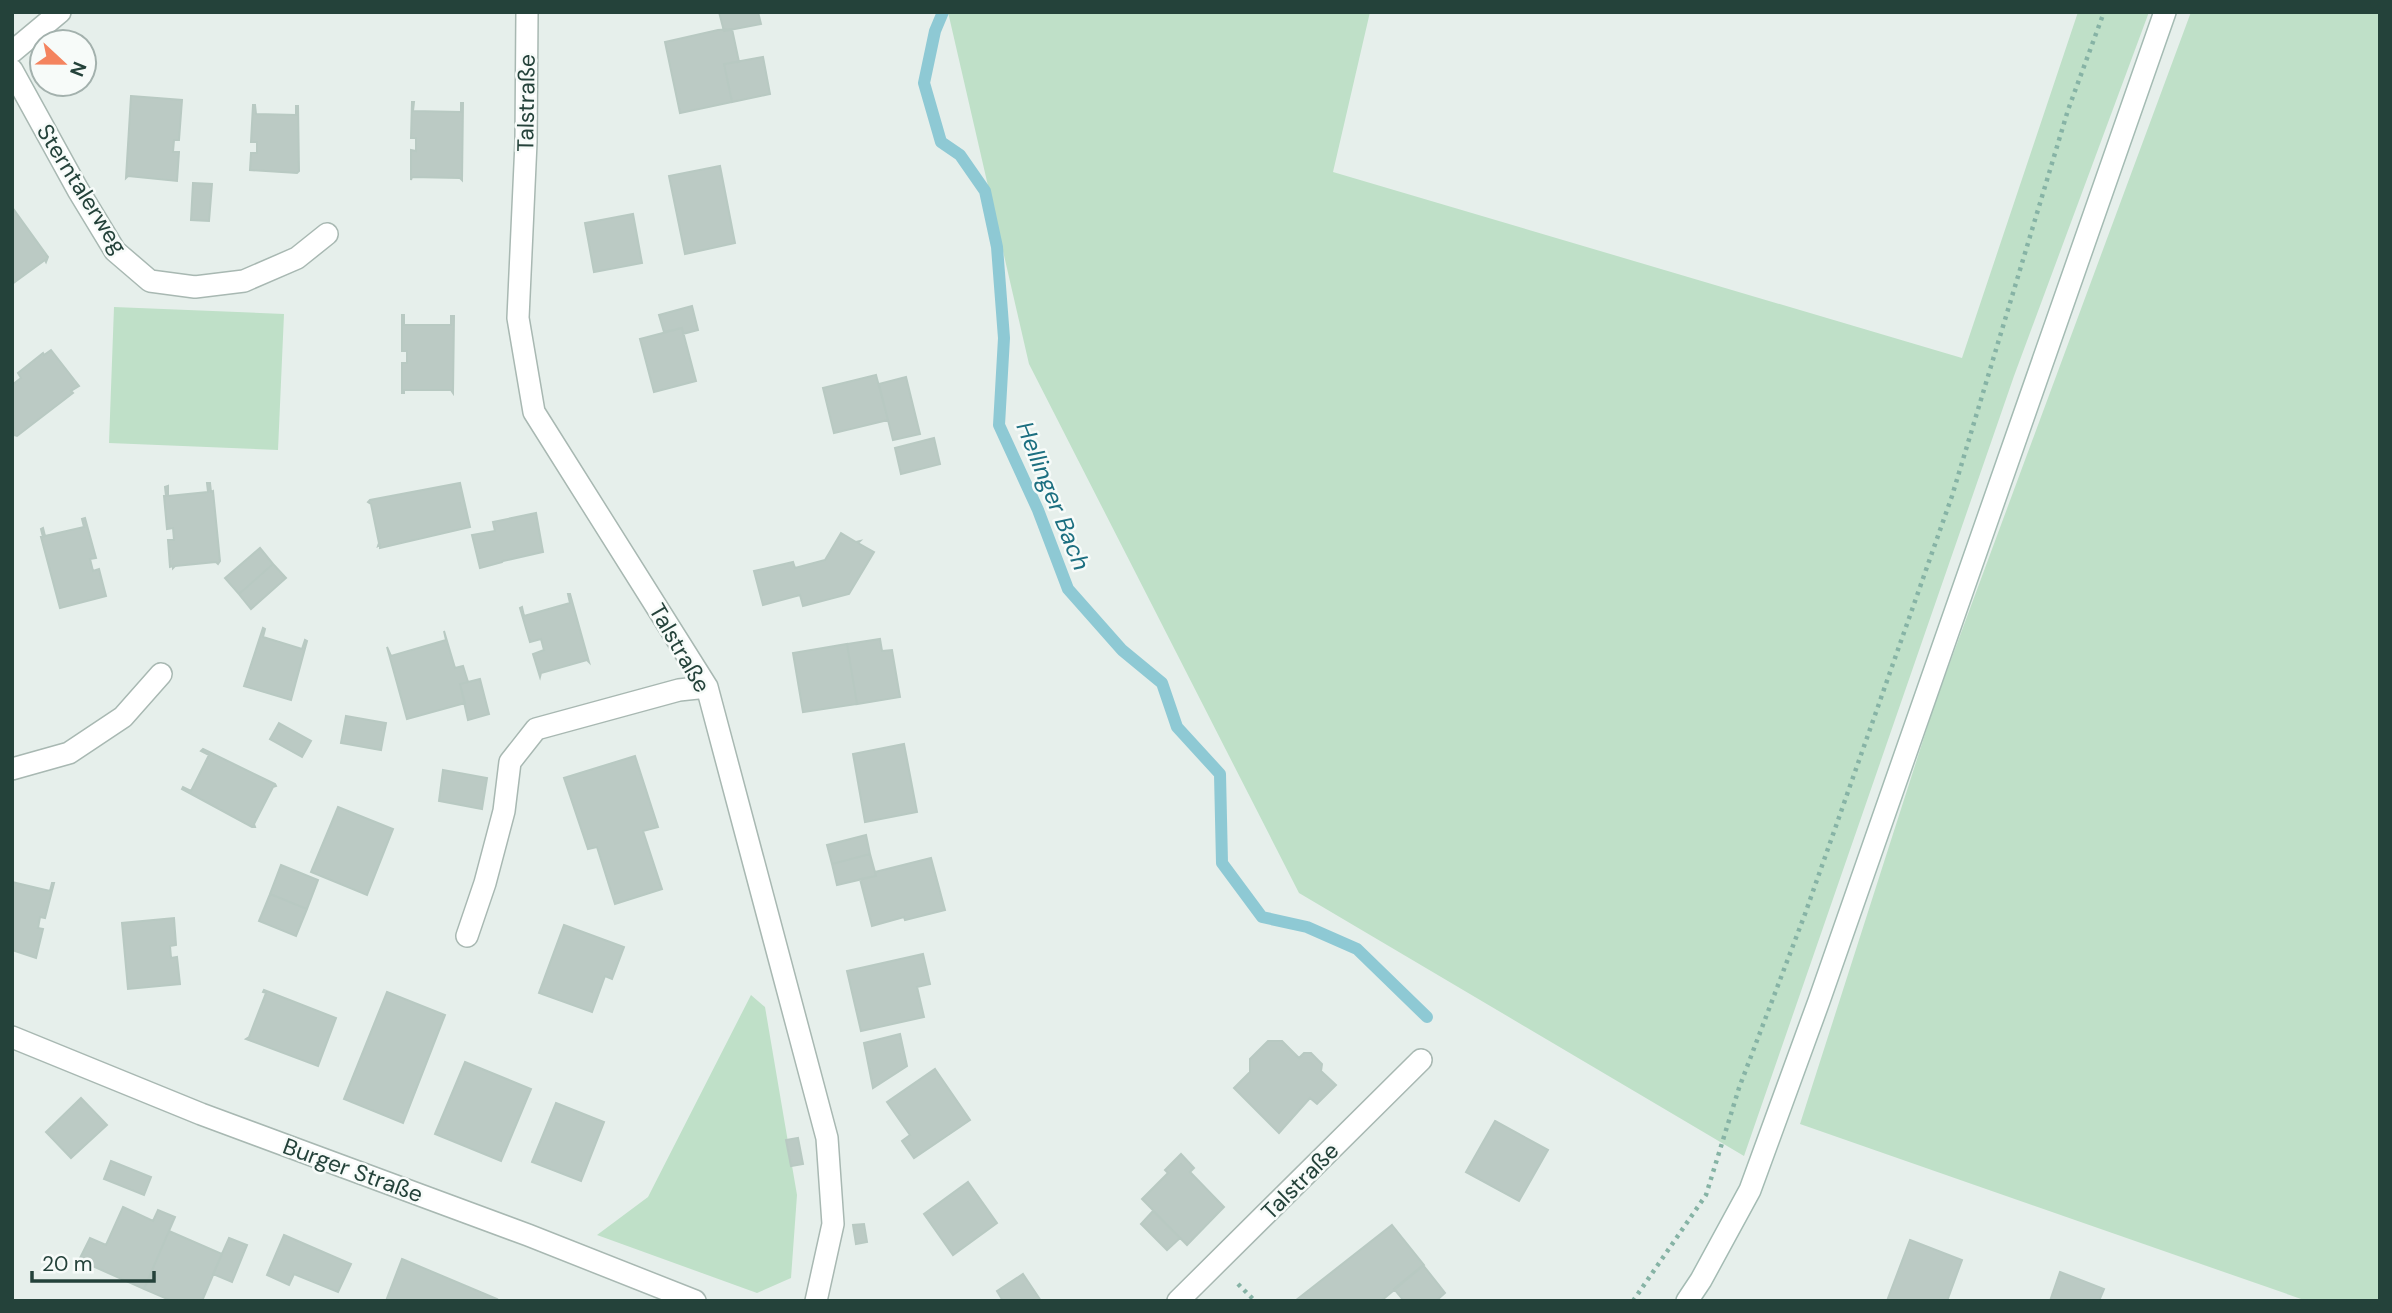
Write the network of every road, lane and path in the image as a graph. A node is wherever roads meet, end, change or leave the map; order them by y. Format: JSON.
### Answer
{"nodes":[{"id":1,"x":60,"y":12,"type":"edge"},
{"id":2,"x":527,"y":12,"type":"edge"},
{"id":3,"x":2104,"y":12,"type":"edge"},
{"id":4,"x":2165,"y":12,"type":"edge"},
{"id":5,"x":12,"y":52,"type":"edge"},
{"id":6,"x":12,"y":70,"type":"edge"},
{"id":7,"x":327,"y":234,"type":"dead end"},
{"id":8,"x":161,"y":674,"type":"dead end"},
{"id":9,"x":707,"y":687,"type":"junction"},
{"id":10,"x":12,"y":769,"type":"edge"},
{"id":11,"x":467,"y":936,"type":"dead end"},
{"id":12,"x":12,"y":1037,"type":"edge"},
{"id":13,"x":1420,"y":1060,"type":"dead end"},
{"id":14,"x":695,"y":1301,"type":"edge"},
{"id":15,"x":816,"y":1301,"type":"edge"},
{"id":16,"x":1178,"y":1301,"type":"edge"},
{"id":17,"x":1633,"y":1301,"type":"edge"},
{"id":18,"x":1687,"y":1301,"type":"edge"}],
"edges":[{"from":1,"to":5,"type":"street"},
{"from":2,"to":9,"type":"street","name":"Talstraße"},
{"from":3,"to":17,"type":"path"},
{"from":4,"to":18,"type":"street"},
{"from":6,"to":7,"type":"street","name":"Sterntalerweg"},
{"from":8,"to":10,"type":"street"},
{"from":9,"to":11,"type":"street"},
{"from":9,"to":15,"type":"street","name":"Talstraße"},
{"from":12,"to":14,"type":"street","name":"Burger Straße"},
{"from":13,"to":16,"type":"street","name":"Talstraße"}]}
